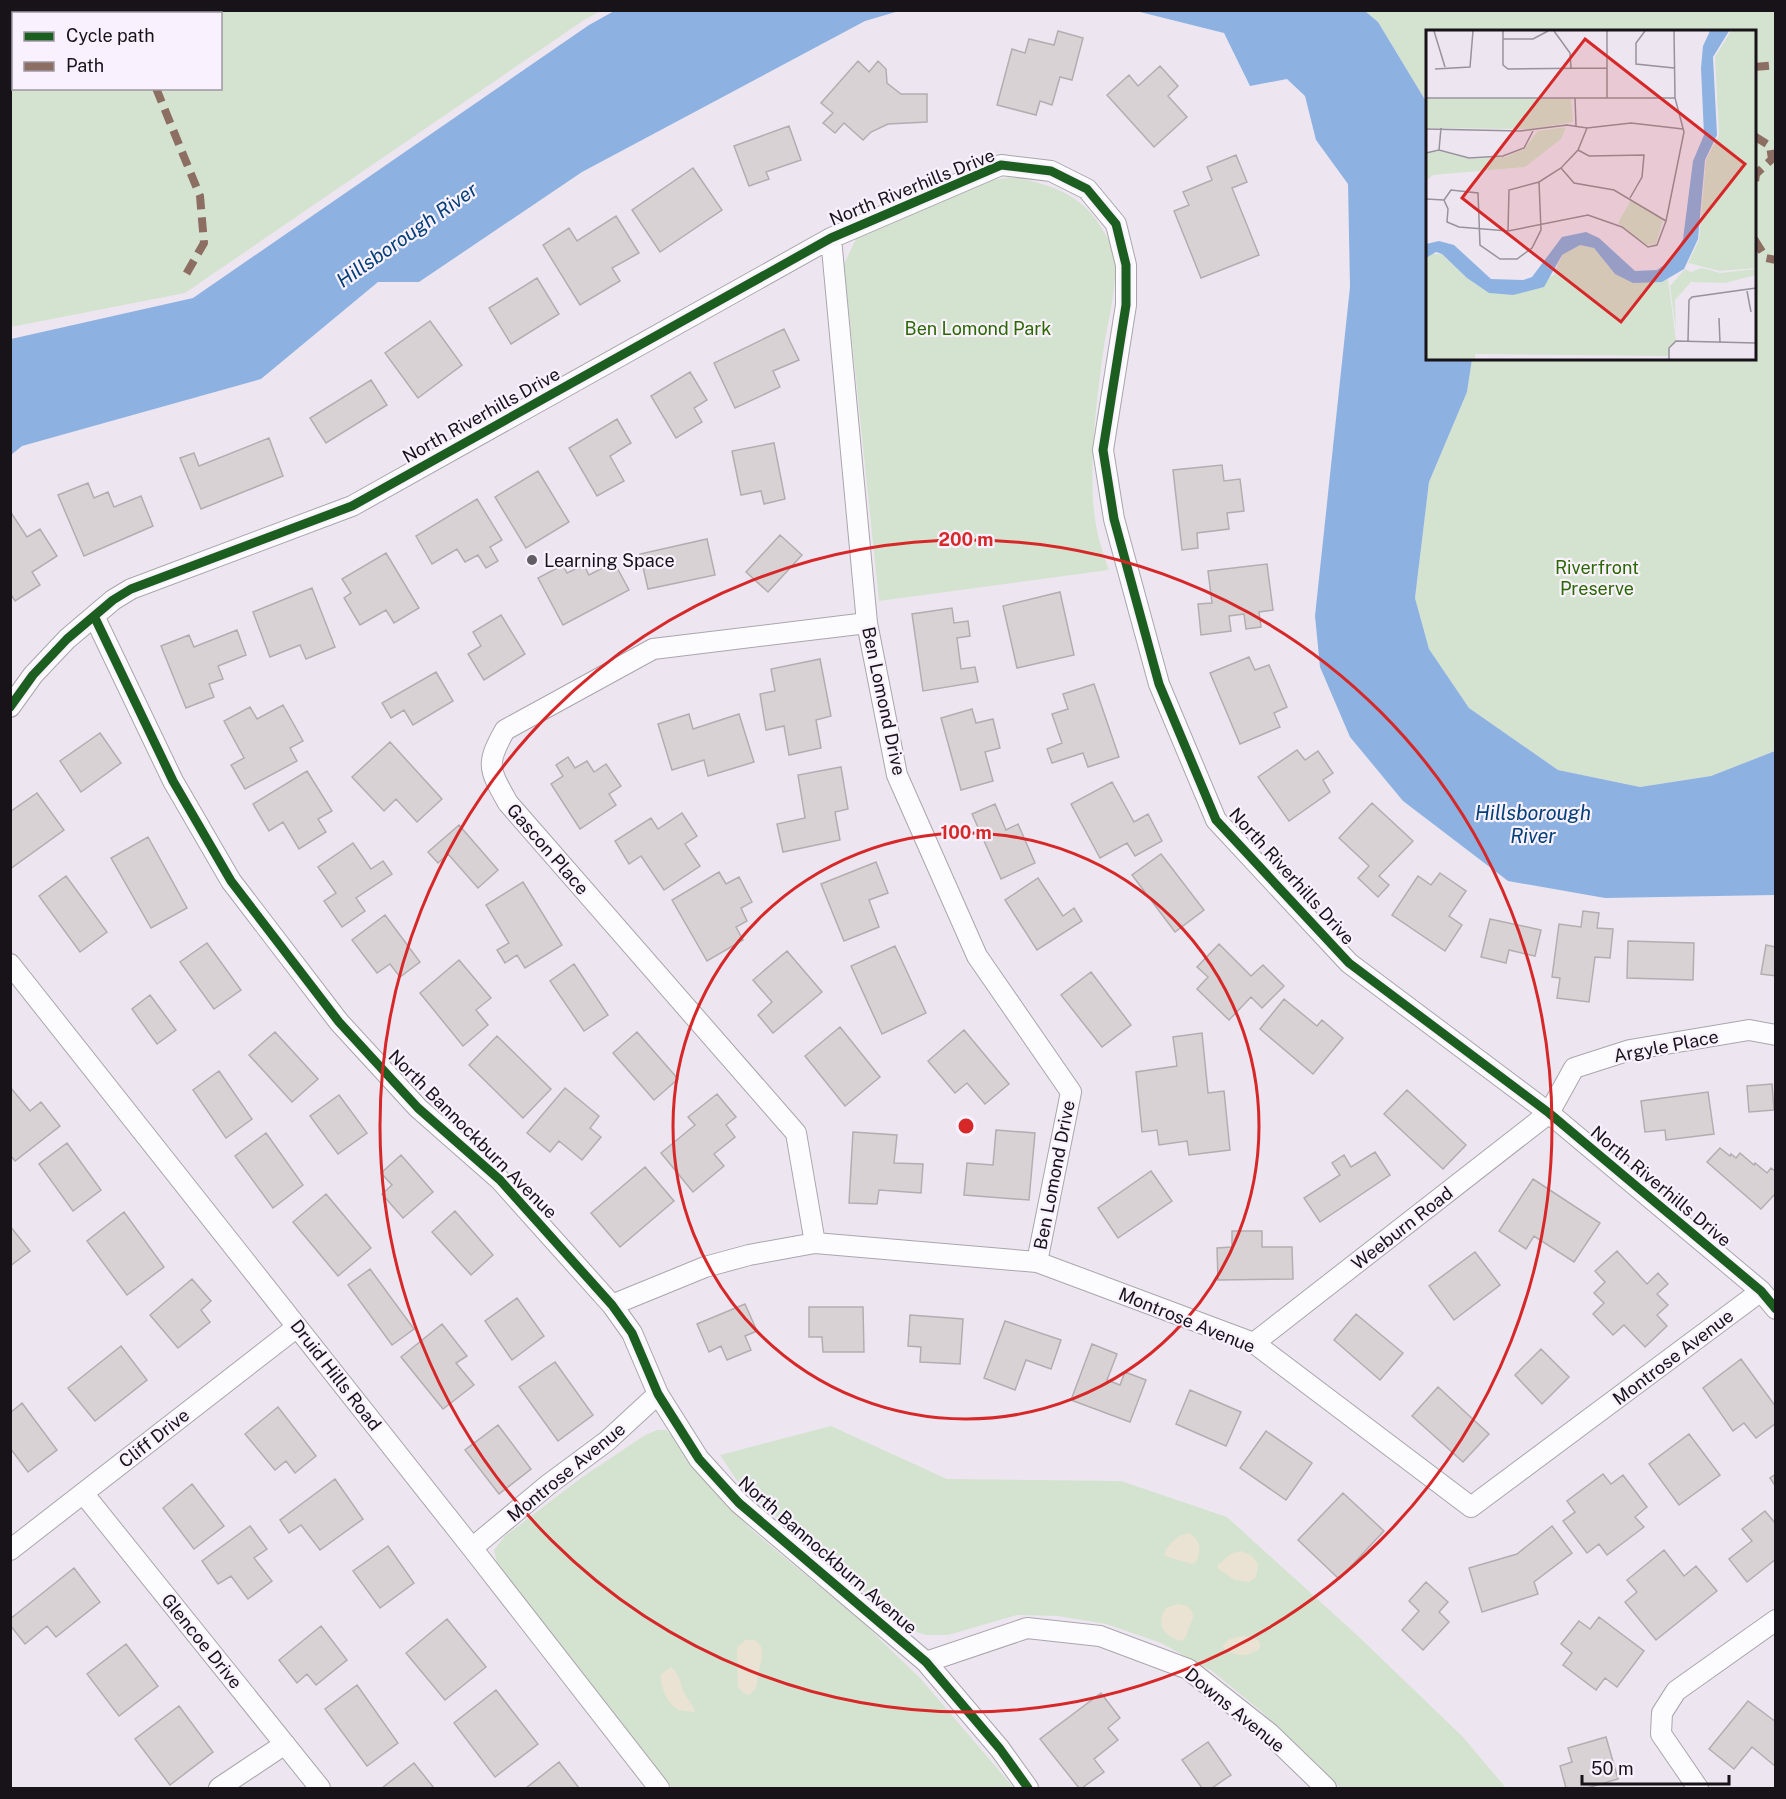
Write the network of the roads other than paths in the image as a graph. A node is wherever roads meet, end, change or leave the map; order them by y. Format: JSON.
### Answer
{"nodes":[{"id":1,"x":831,"y":238,"type":"junction"},
{"id":2,"x":95,"y":618,"type":"junction"},
{"id":3,"x":867,"y":623,"type":"junction"},
{"id":4,"x":10,"y":707,"type":"edge"},
{"id":5,"x":10,"y":964,"type":"edge"},
{"id":6,"x":1776,"y":1035,"type":"edge"},
{"id":7,"x":1549,"y":1113,"type":"junction"},
{"id":8,"x":815,"y":1243,"type":"junction"},
{"id":9,"x":1037,"y":1262,"type":"junction"},
{"id":10,"x":1761,"y":1291,"type":"junction"},
{"id":11,"x":612,"y":1305,"type":"junction"},
{"id":12,"x":1776,"y":1310,"type":"edge"},
{"id":13,"x":297,"y":1327,"type":"junction"},
{"id":14,"x":1254,"y":1343,"type":"junction"},
{"id":15,"x":658,"y":1394,"type":"junction"},
{"id":16,"x":83,"y":1493,"type":"junction"},
{"id":17,"x":472,"y":1548,"type":"junction"},
{"id":18,"x":10,"y":1550,"type":"edge"},
{"id":19,"x":1776,"y":1620,"type":"edge"},
{"id":20,"x":926,"y":1662,"type":"junction"},
{"id":21,"x":285,"y":1744,"type":"junction"},
{"id":22,"x":219,"y":1788,"type":"edge"},
{"id":23,"x":320,"y":1788,"type":"edge"},
{"id":24,"x":659,"y":1788,"type":"edge"},
{"id":25,"x":1028,"y":1788,"type":"edge"},
{"id":26,"x":1326,"y":1788,"type":"edge"},
{"id":27,"x":1698,"y":1788,"type":"edge"}],
"edges":[{"from":1,"to":2,"type":"street","name":"North Riverhills Drive"},
{"from":1,"to":3,"type":"street","name":"Ben Lomond Drive"},
{"from":1,"to":7,"type":"street","name":"North Riverhills Drive"},
{"from":2,"to":4,"type":"street","name":"North Riverhills Drive"},
{"from":2,"to":11,"type":"street","name":"North Bannockburn Avenue"},
{"from":3,"to":8,"type":"street","name":"Gascon Place"},
{"from":3,"to":9,"type":"street","name":"Ben Lomond Drive"},
{"from":5,"to":13,"type":"street","name":"Druid Hills Road"},
{"from":6,"to":7,"type":"street","name":"Argyle Place"},
{"from":7,"to":10,"type":"street","name":"North Riverhills Drive"},
{"from":7,"to":14,"type":"street","name":"Weeburn Road"},
{"from":8,"to":9,"type":"street","name":"Montrose Avenue"},
{"from":8,"to":11,"type":"street","name":"Montrose Avenue"},
{"from":9,"to":14,"type":"street","name":"Montrose Avenue"},
{"from":10,"to":12,"type":"street","name":"North Riverhills Drive"},
{"from":10,"to":14,"type":"street","name":"Montrose Avenue"},
{"from":11,"to":15,"type":"street","name":"North Bannockburn Avenue"},
{"from":13,"to":16,"type":"street","name":"Cliff Drive"},
{"from":13,"to":17,"type":"street","name":"Druid Hills Road"},
{"from":15,"to":17,"type":"street","name":"Montrose Avenue"},
{"from":15,"to":20,"type":"street","name":"North Bannockburn Avenue"},
{"from":16,"to":18,"type":"street","name":"Cliff Drive"},
{"from":16,"to":21,"type":"street","name":"Glencoe Drive"},
{"from":17,"to":24,"type":"street","name":"Druid Hills Road"},
{"from":19,"to":27,"type":"street"},
{"from":20,"to":25,"type":"street","name":"North Bannockburn Avenue"},
{"from":20,"to":26,"type":"street","name":"Downs Avenue"},
{"from":21,"to":22,"type":"street"},
{"from":21,"to":23,"type":"street","name":"Glencoe Drive"}]}
